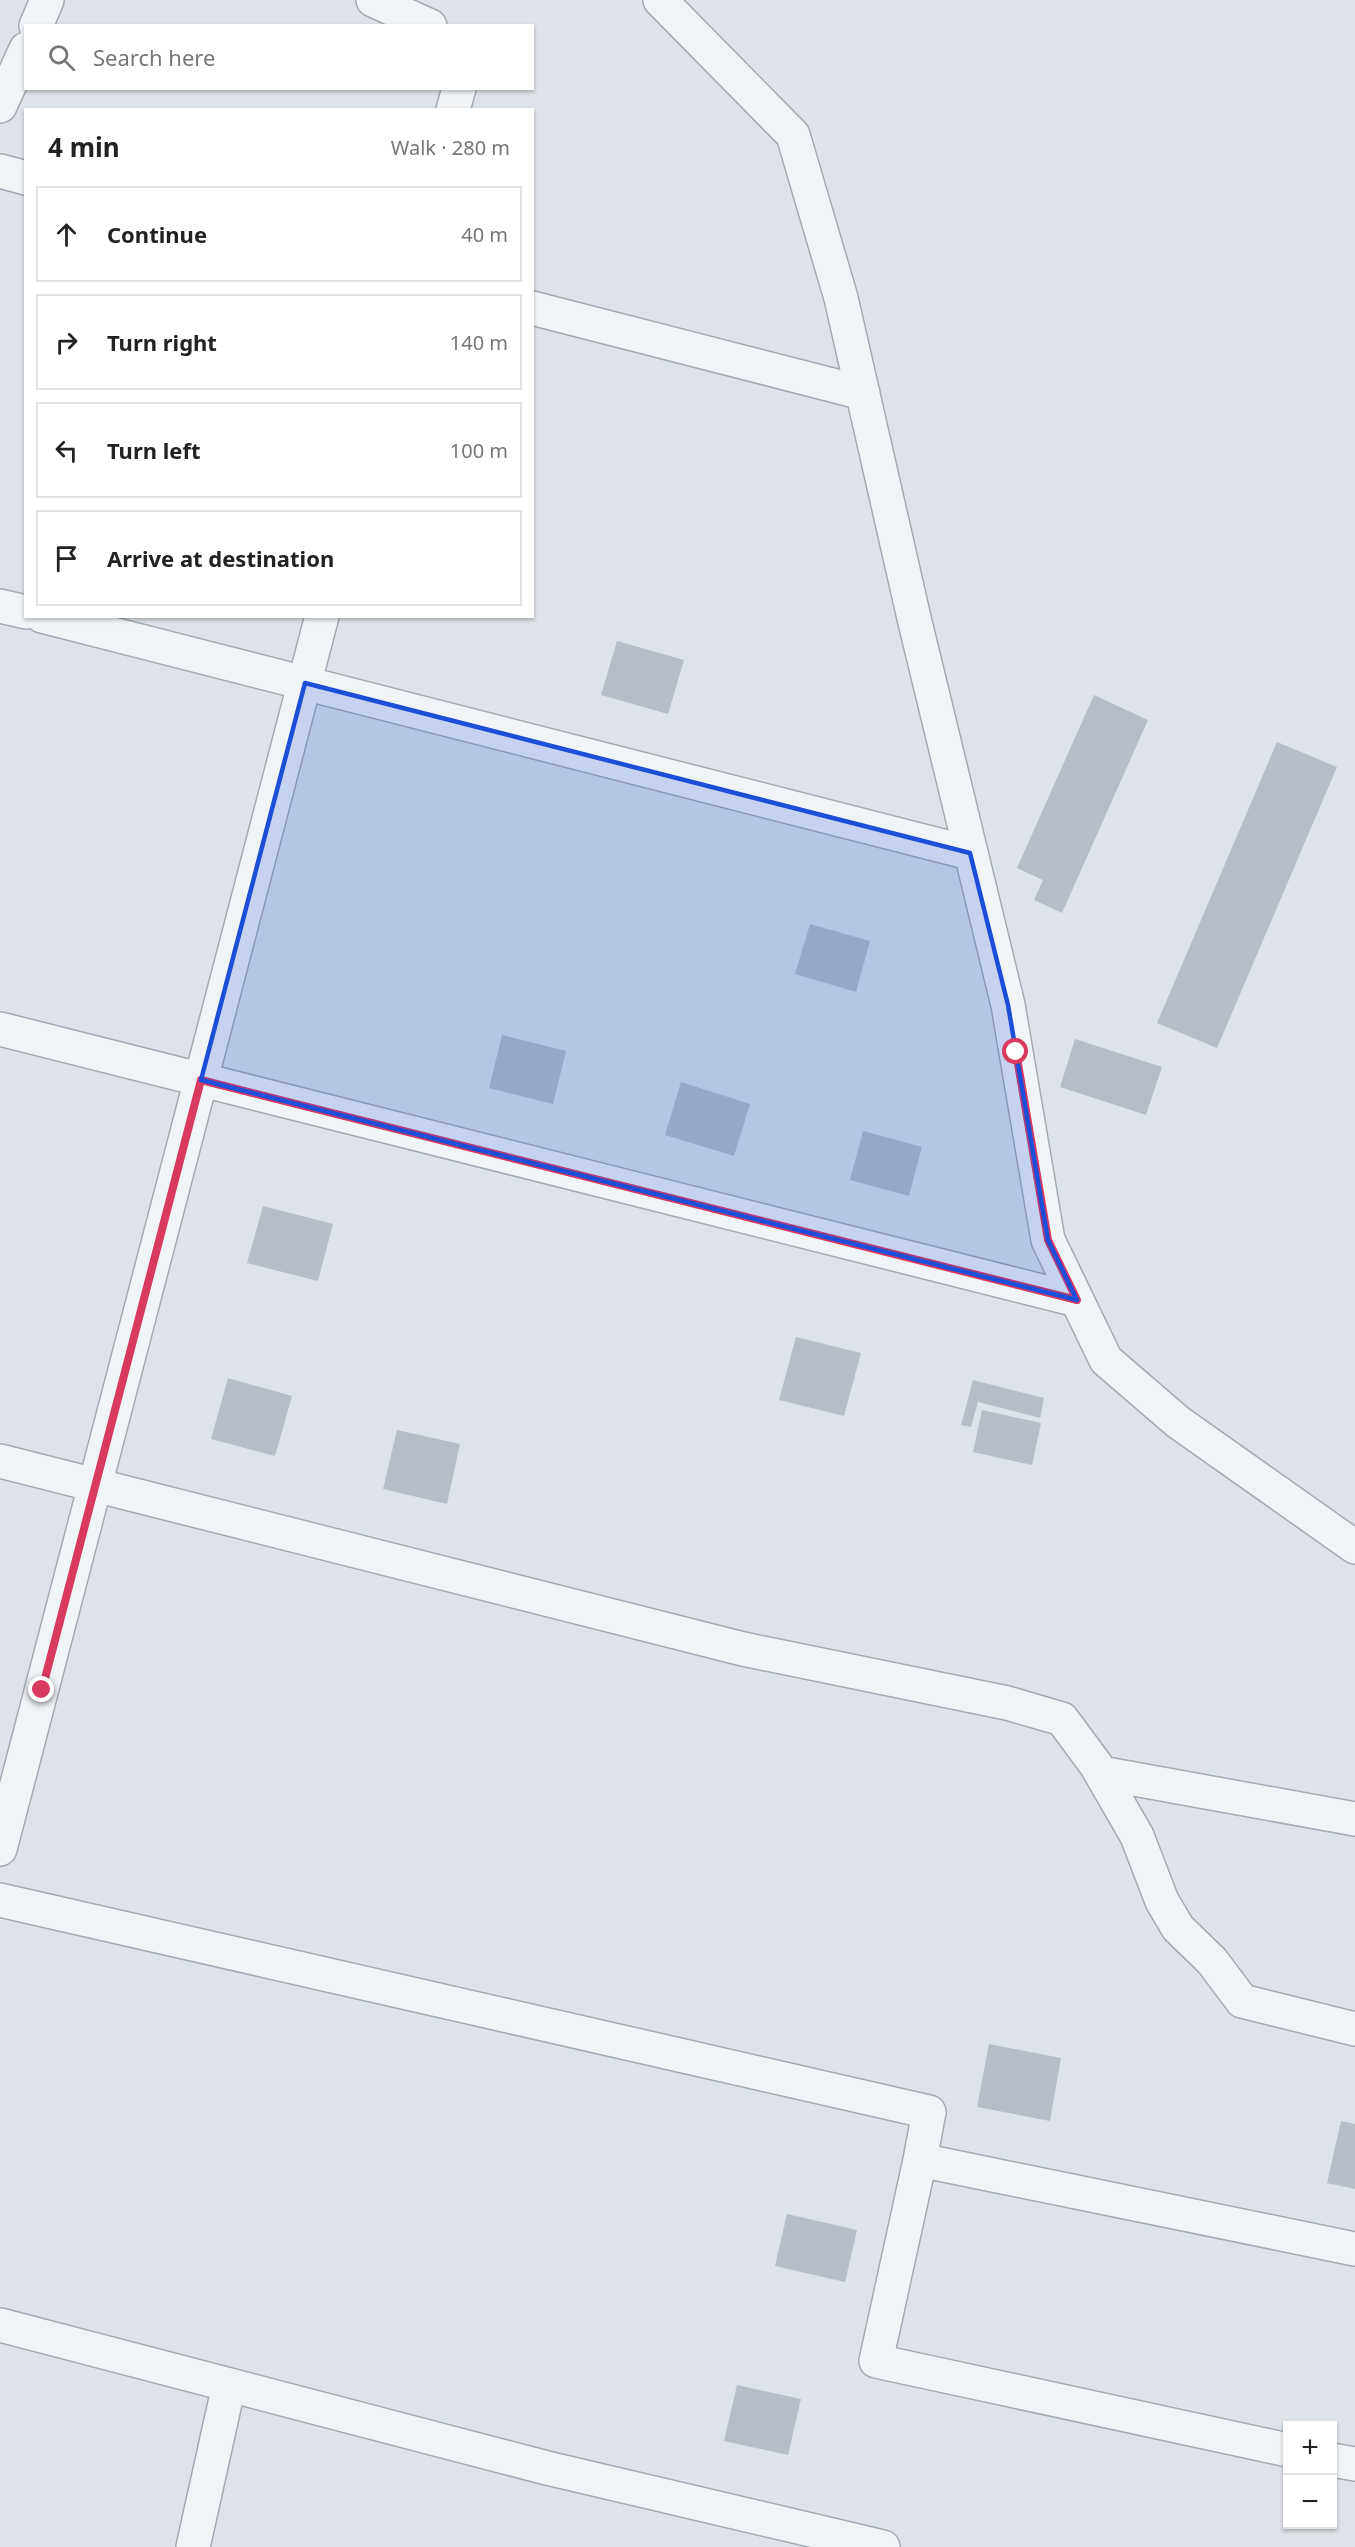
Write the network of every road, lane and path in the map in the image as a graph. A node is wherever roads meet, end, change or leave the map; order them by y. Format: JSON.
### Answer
{"nodes":[{"id":1,"x":47,"y":0,"type":"edge"},
{"id":2,"x":373,"y":0,"type":"edge"},
{"id":3,"x":660,"y":0,"type":"edge"},
{"id":4,"x":37,"y":24,"type":"edge"},
{"id":5,"x":426,"y":24,"type":"edge"},
{"id":6,"x":24,"y":53,"type":"edge"},
{"id":7,"x":458,"y":90,"type":"edge"},
{"id":8,"x":0,"y":106,"type":"edge"},
{"id":9,"x":454,"y":108,"type":"edge"},
{"id":10,"x":0,"y":171,"type":"edge"},
{"id":11,"x":24,"y":177,"type":"edge"},
{"id":12,"x":534,"y":309,"type":"edge"},
{"id":13,"x":863,"y":393,"type":"junction"},
{"id":14,"x":0,"y":606,"type":"edge"},
{"id":15,"x":24,"y":612,"type":"edge"},
{"id":16,"x":50,"y":618,"type":"edge"},
{"id":17,"x":321,"y":618,"type":"edge"},
{"id":18,"x":305,"y":683,"type":"junction"},
{"id":19,"x":970,"y":853,"type":"junction"},
{"id":20,"x":0,"y":1029,"type":"edge"},
{"id":21,"x":201,"y":1080,"type":"junction"},
{"id":22,"x":1077,"y":1300,"type":"junction"},
{"id":23,"x":0,"y":1461,"type":"edge"},
{"id":24,"x":95,"y":1485,"type":"junction"},
{"id":25,"x":1355,"y":1547,"type":"edge"},
{"id":26,"x":1101,"y":1773,"type":"junction"},
{"id":27,"x":1355,"y":1819,"type":"edge"},
{"id":28,"x":0,"y":1849,"type":"edge"},
{"id":29,"x":0,"y":1900,"type":"edge"},
{"id":30,"x":1355,"y":2029,"type":"edge"},
{"id":31,"x":920,"y":2160,"type":"junction"},
{"id":32,"x":1355,"y":2249,"type":"edge"},
{"id":33,"x":0,"y":2325,"type":"edge"},
{"id":34,"x":229,"y":2385,"type":"junction"},
{"id":35,"x":1283,"y":2449,"type":"edge"},
{"id":36,"x":1337,"y":2461,"type":"edge"},
{"id":37,"x":1355,"y":2464,"type":"edge"},
{"id":38,"x":193,"y":2547,"type":"edge"},
{"id":39,"x":884,"y":2547,"type":"edge"}],
"edges":[{"from":1,"to":4,"type":"street"},
{"from":2,"to":5,"type":"street"},
{"from":3,"to":13,"type":"street"},
{"from":6,"to":8,"type":"street"},
{"from":7,"to":9,"type":"street"},
{"from":10,"to":11,"type":"street"},
{"from":12,"to":13,"type":"street"},
{"from":13,"to":19,"type":"street"},
{"from":14,"to":15,"type":"street"},
{"from":16,"to":18,"type":"street"},
{"from":17,"to":18,"type":"street"},
{"from":18,"to":19,"type":"street"},
{"from":18,"to":21,"type":"street"},
{"from":19,"to":22,"type":"street"},
{"from":20,"to":21,"type":"street"},
{"from":21,"to":22,"type":"street"},
{"from":21,"to":24,"type":"street"},
{"from":22,"to":25,"type":"street"},
{"from":23,"to":24,"type":"street"},
{"from":24,"to":26,"type":"street"},
{"from":24,"to":28,"type":"street"},
{"from":26,"to":27,"type":"street"},
{"from":26,"to":30,"type":"street"},
{"from":29,"to":31,"type":"street"},
{"from":31,"to":32,"type":"street"},
{"from":31,"to":35,"type":"street"},
{"from":33,"to":34,"type":"street"},
{"from":34,"to":38,"type":"street"},
{"from":34,"to":39,"type":"street"},
{"from":36,"to":37,"type":"street"}]}
